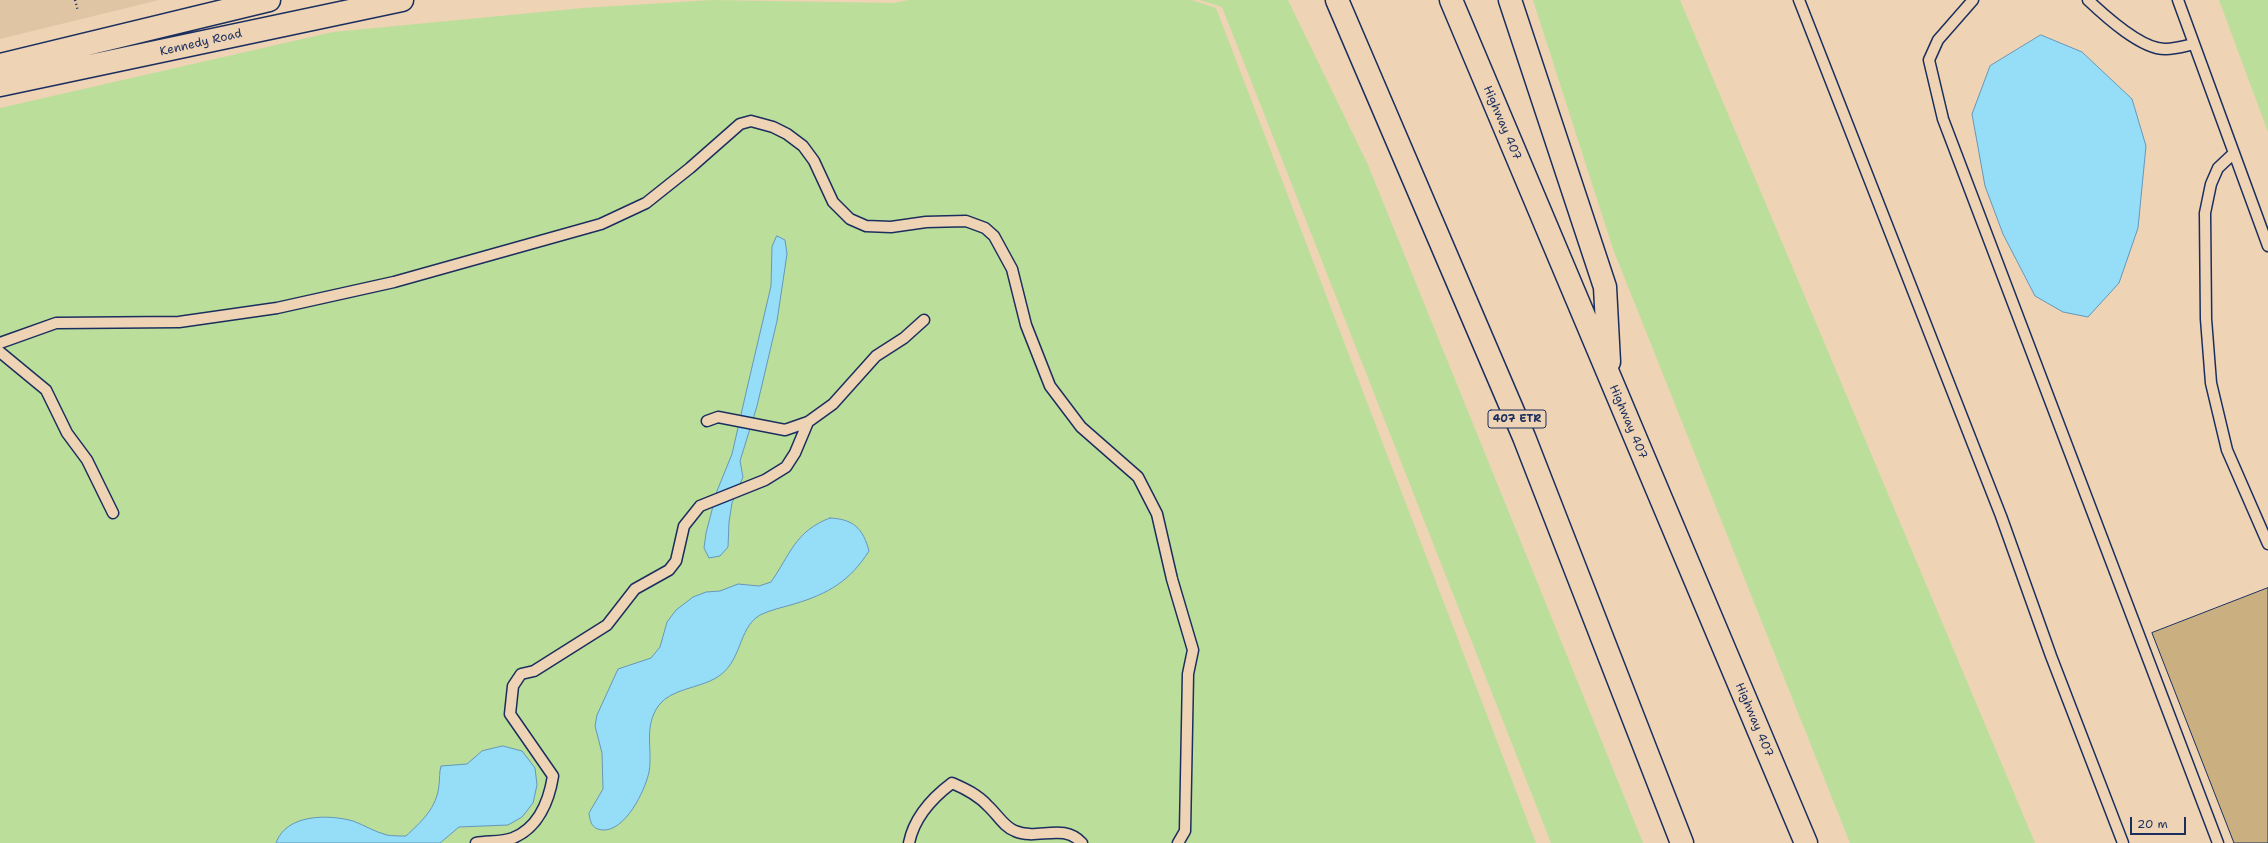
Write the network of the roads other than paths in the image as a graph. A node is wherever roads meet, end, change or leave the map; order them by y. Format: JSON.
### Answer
{"nodes":[{"id":1,"x":269,"y":0,"type":"edge"},
{"id":2,"x":1337,"y":0,"type":"edge"},
{"id":3,"x":1451,"y":0,"type":"edge"},
{"id":4,"x":1510,"y":0,"type":"edge"},
{"id":5,"x":1799,"y":0,"type":"edge"},
{"id":6,"x":1974,"y":0,"type":"edge"},
{"id":7,"x":2088,"y":0,"type":"edge"},
{"id":8,"x":2178,"y":0,"type":"edge"},
{"id":9,"x":394,"y":1,"type":"edge"},
{"id":10,"x":2194,"y":44,"type":"junction"},
{"id":11,"x":0,"y":64,"type":"edge"},
{"id":12,"x":0,"y":85,"type":"edge"},
{"id":13,"x":2234,"y":153,"type":"junction"},
{"id":14,"x":2268,"y":246,"type":"edge"},
{"id":15,"x":924,"y":320,"type":"dead end"},
{"id":16,"x":0,"y":343,"type":"edge"},
{"id":17,"x":0,"y":352,"type":"edge"},
{"id":18,"x":1610,"y":378,"type":"junction"},
{"id":19,"x":707,"y":421,"type":"dead end"},
{"id":20,"x":808,"y":422,"type":"junction"},
{"id":21,"x":113,"y":513,"type":"dead end"},
{"id":22,"x":2268,"y":544,"type":"edge"},
{"id":23,"x":476,"y":843,"type":"edge"},
{"id":24,"x":909,"y":843,"type":"edge"},
{"id":25,"x":1082,"y":843,"type":"edge"},
{"id":26,"x":1178,"y":843,"type":"edge"},
{"id":27,"x":1682,"y":843,"type":"edge"},
{"id":28,"x":1806,"y":843,"type":"edge"},
{"id":29,"x":2123,"y":843,"type":"edge"},
{"id":30,"x":2218,"y":843,"type":"edge"}],
"edges":[{"from":1,"to":11,"type":"main road"},
{"from":2,"to":27,"type":"main road","number":"407 ETR"},
{"from":3,"to":18,"type":"main road","name":"Highway 407"},
{"from":4,"to":18,"type":"main road"},
{"from":5,"to":29,"type":"lane"},
{"from":6,"to":30,"type":"lane"},
{"from":7,"to":10,"type":"lane"},
{"from":8,"to":10,"type":"lane"},
{"from":9,"to":12,"type":"main road","name":"Kennedy Road"},
{"from":10,"to":13,"type":"lane"},
{"from":13,"to":14,"type":"lane"},
{"from":13,"to":22,"type":"lane"},
{"from":15,"to":20,"type":"lane"},
{"from":16,"to":26,"type":"lane"},
{"from":17,"to":21,"type":"lane"},
{"from":18,"to":28,"type":"main road","name":"Highway 407"},
{"from":19,"to":20,"type":"lane"},
{"from":20,"to":23,"type":"lane"},
{"from":24,"to":25,"type":"lane"}]}
